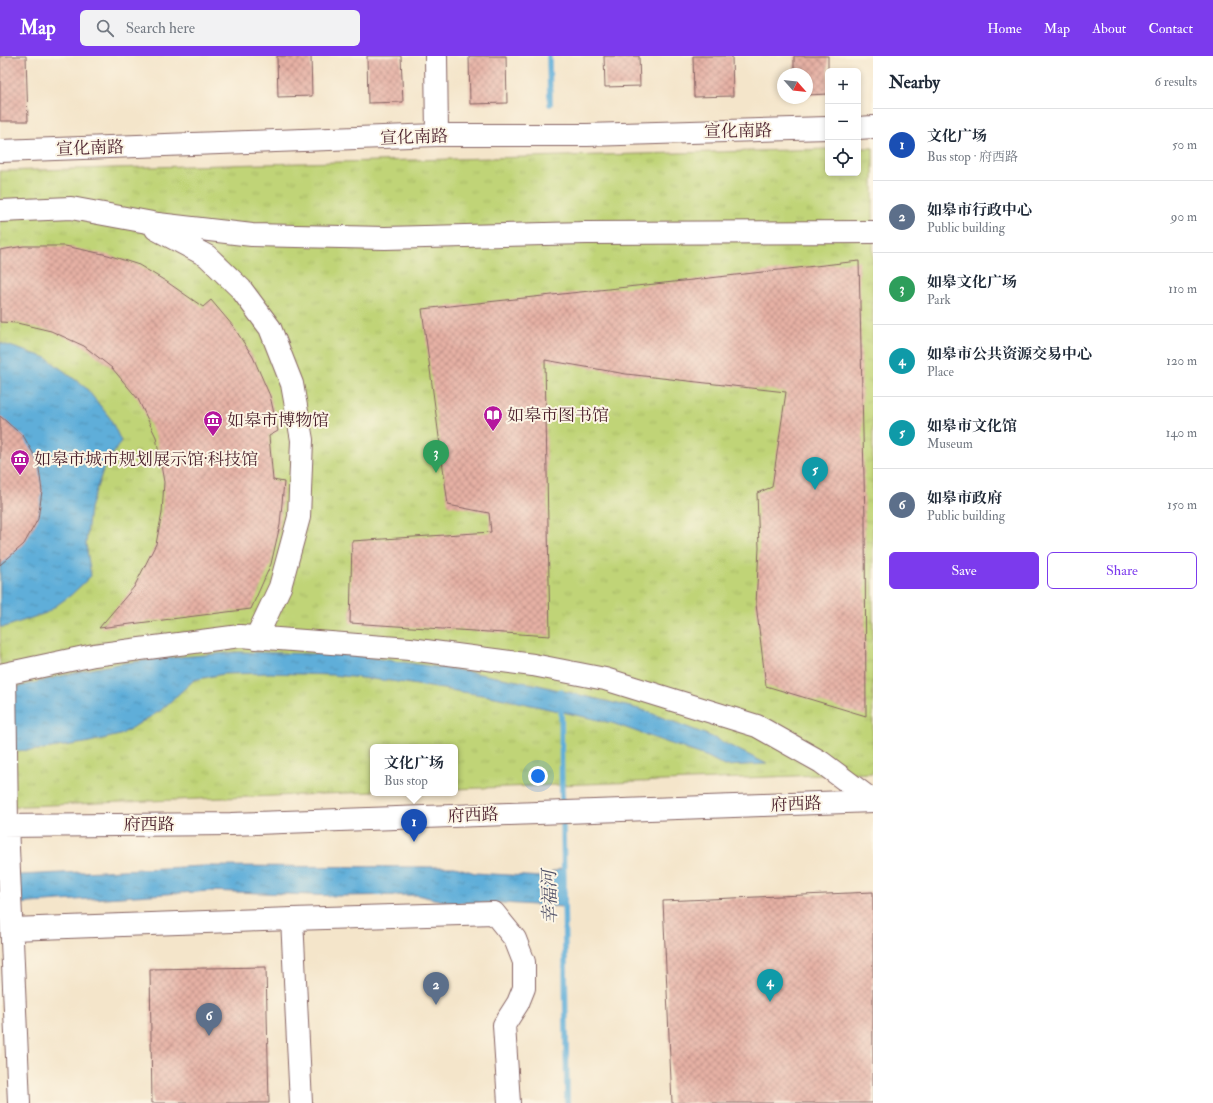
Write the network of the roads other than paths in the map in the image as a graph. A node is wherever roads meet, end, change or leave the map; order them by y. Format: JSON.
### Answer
{"nodes":[{"id":1,"x":436,"y":56,"type":"edge"},
{"id":2,"x":873,"y":127,"type":"edge"},
{"id":3,"x":825,"y":128,"type":"edge"},
{"id":4,"x":861,"y":128,"type":"edge"},
{"id":5,"x":437,"y":136,"type":"junction"},
{"id":6,"x":0,"y":151,"type":"edge"},
{"id":7,"x":0,"y":211,"type":"edge"},
{"id":8,"x":140,"y":221,"type":"junction"},
{"id":9,"x":873,"y":232,"type":"edge"},
{"id":10,"x":256,"y":638,"type":"junction"},
{"id":11,"x":2,"y":674,"type":"edge"},
{"id":12,"x":873,"y":801,"type":"edge"},
{"id":13,"x":3,"y":826,"type":"edge"},
{"id":14,"x":11,"y":919,"type":"junction"},
{"id":15,"x":292,"y":919,"type":"junction"},
{"id":16,"x":19,"y":1103,"type":"edge"},
{"id":17,"x":301,"y":1103,"type":"edge"},
{"id":18,"x":509,"y":1103,"type":"edge"}],
"edges":[{"from":1,"to":5,"type":"street"},
{"from":2,"to":4,"type":"street"},
{"from":3,"to":5,"type":"street","name":"宣化南路"},
{"from":5,"to":6,"type":"street","name":"宣化南路"},
{"from":7,"to":8,"type":"street"},
{"from":8,"to":9,"type":"street"},
{"from":8,"to":10,"type":"street"},
{"from":10,"to":11,"type":"street"},
{"from":10,"to":12,"type":"street"},
{"from":11,"to":13,"type":"street"},
{"from":12,"to":13,"type":"street","name":"府西路"},
{"from":13,"to":14,"type":"street"},
{"from":14,"to":15,"type":"street"},
{"from":14,"to":16,"type":"street"},
{"from":15,"to":17,"type":"street"},
{"from":15,"to":18,"type":"street"}]}
